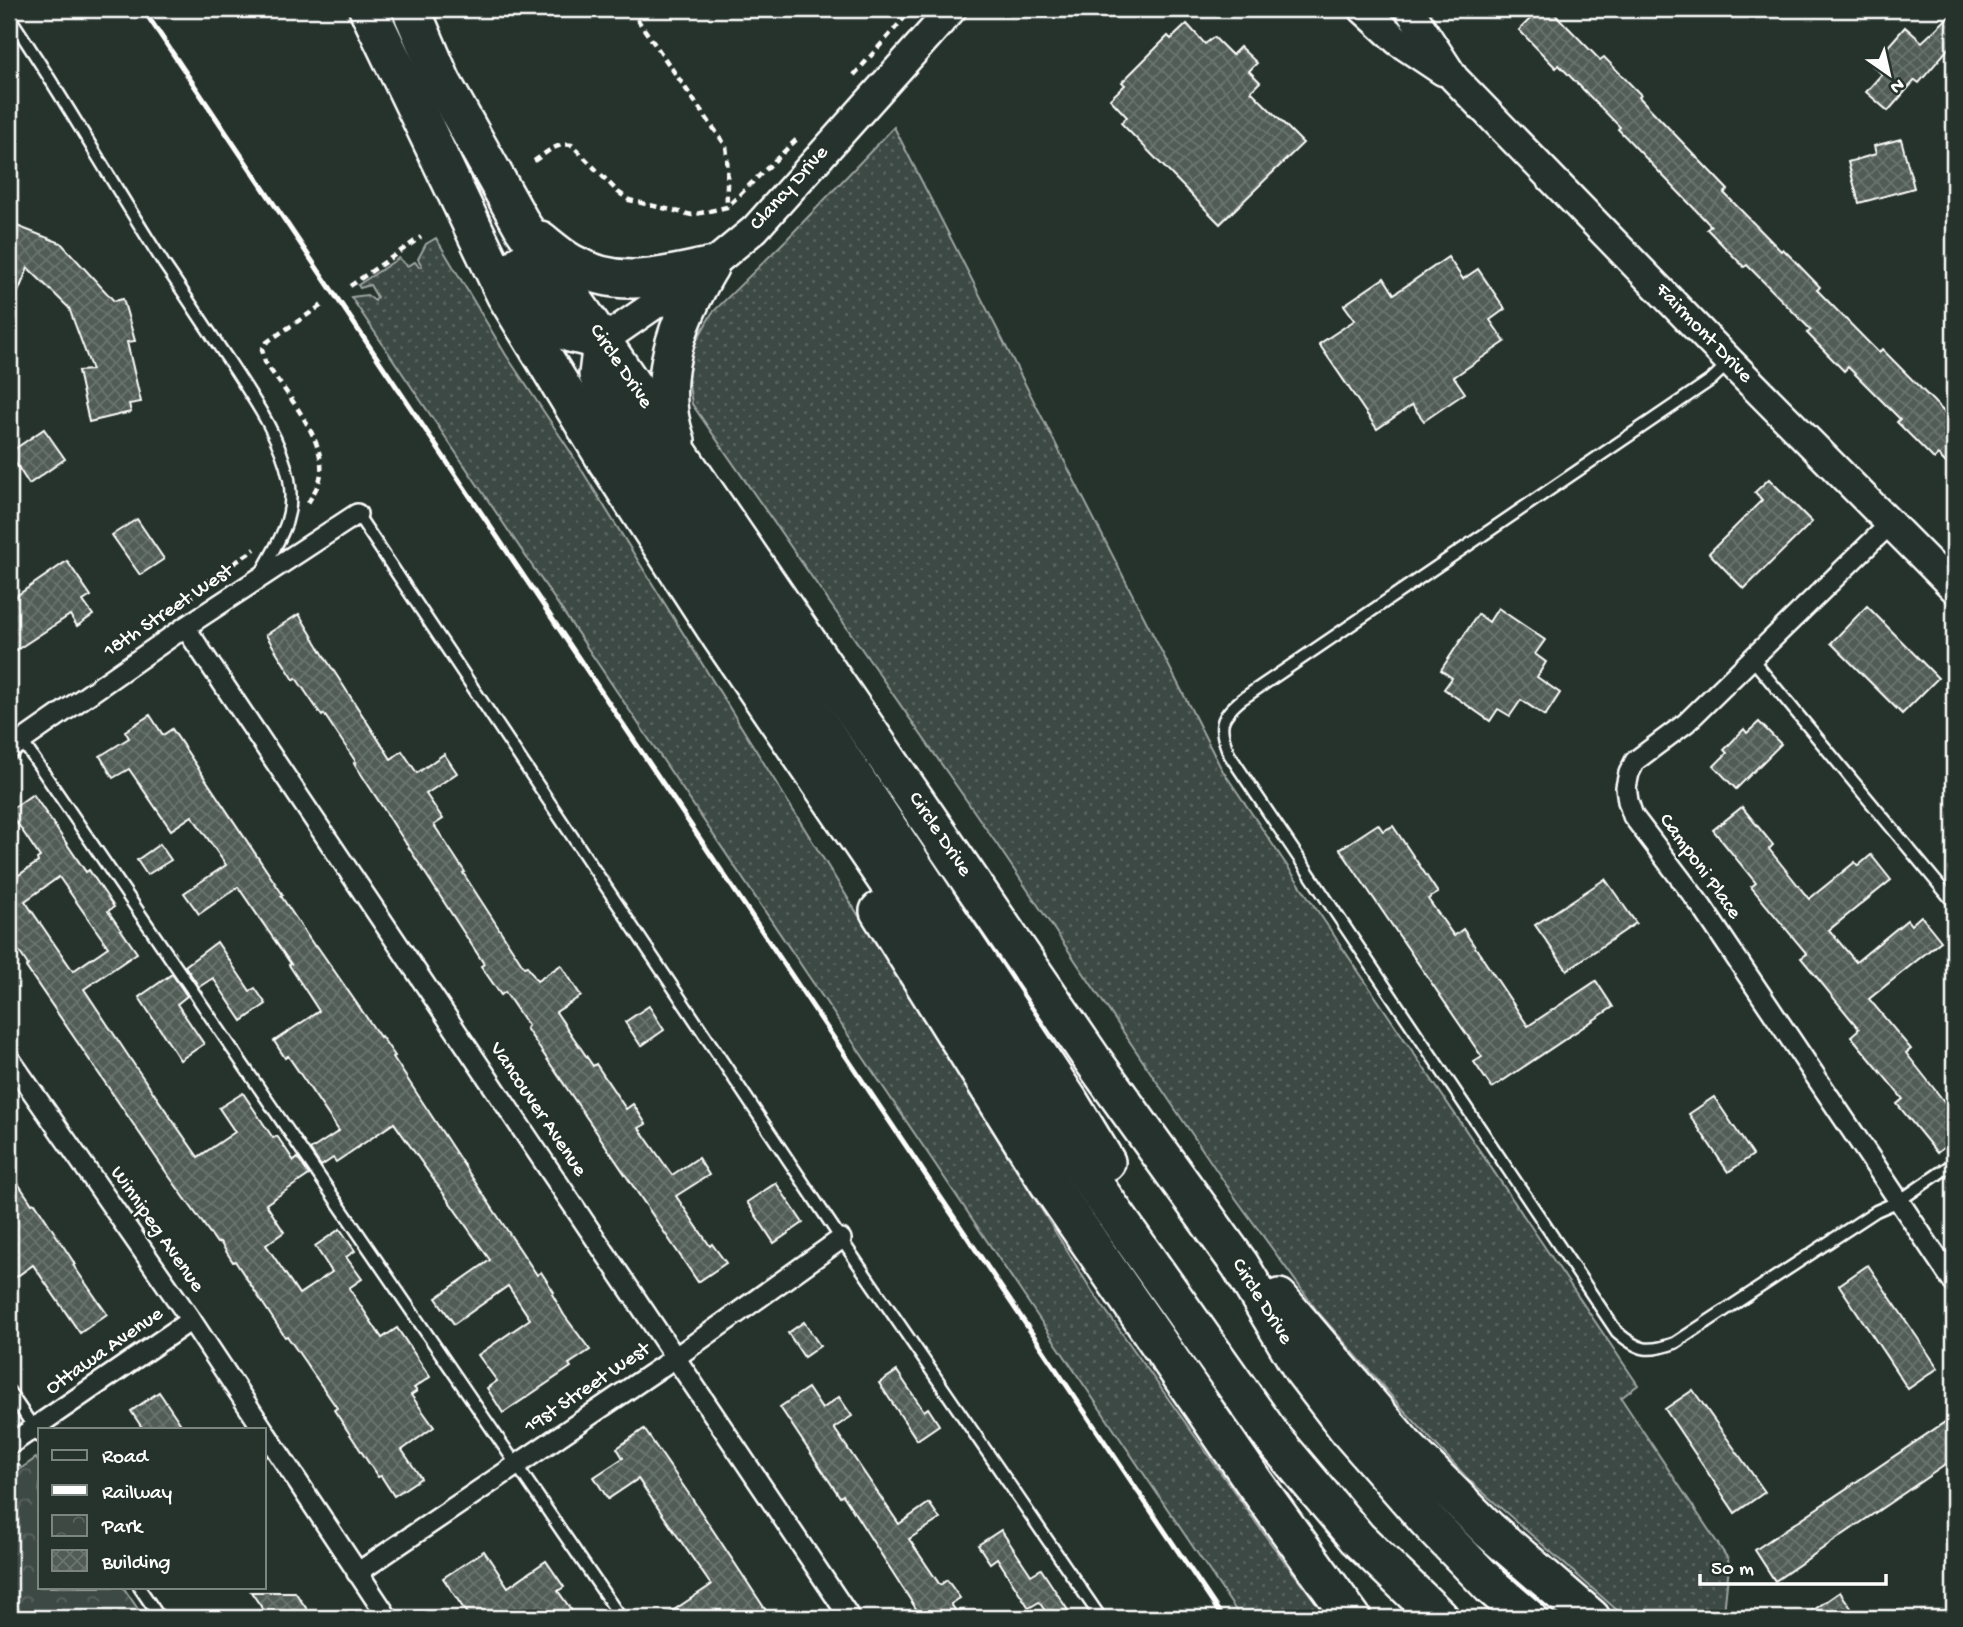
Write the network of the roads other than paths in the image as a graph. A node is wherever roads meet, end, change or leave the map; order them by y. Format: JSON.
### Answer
{"nodes":[{"id":1,"x":368,"y":9,"type":"edge"},
{"id":2,"x":411,"y":9,"type":"edge"},
{"id":3,"x":952,"y":9,"type":"edge"},
{"id":4,"x":1363,"y":9,"type":"edge"},
{"id":5,"x":1409,"y":9,"type":"edge"},
{"id":6,"x":9,"y":16,"type":"edge"},
{"id":7,"x":1454,"y":78,"type":"junction"},
{"id":8,"x":410,"y":99,"type":"junction"},
{"id":9,"x":523,"y":227,"type":"junction"},
{"id":10,"x":709,"y":267,"type":"junction"},
{"id":11,"x":602,"y":341,"type":"junction"},
{"id":12,"x":1730,"y":362,"type":"junction"},
{"id":13,"x":684,"y":461,"type":"junction"},
{"id":14,"x":357,"y":514,"type":"joint"},
{"id":15,"x":1891,"y":523,"type":"junction"},
{"id":16,"x":258,"y":578,"type":"junction"},
{"id":17,"x":1954,"y":588,"type":"edge"},
{"id":18,"x":185,"y":627,"type":"junction"},
{"id":19,"x":721,"y":637,"type":"junction"},
{"id":20,"x":1752,"y":659,"type":"junction"},
{"id":21,"x":16,"y":745,"type":"edge"},
{"id":22,"x":1954,"y":903,"type":"edge"},
{"id":23,"x":9,"y":1058,"type":"edge"},
{"id":24,"x":1954,"y":1163,"type":"edge"},
{"id":25,"x":1899,"y":1201,"type":"junction"},
{"id":26,"x":841,"y":1239,"type":"junction"},
{"id":27,"x":1240,"y":1265,"type":"junction"},
{"id":28,"x":1954,"y":1283,"type":"edge"},
{"id":29,"x":191,"y":1320,"type":"junction"},
{"id":30,"x":676,"y":1357,"type":"junction"},
{"id":31,"x":9,"y":1391,"type":"edge"},
{"id":32,"x":1255,"y":1411,"type":"junction"},
{"id":33,"x":44,"y":1428,"type":"edge"},
{"id":34,"x":263,"y":1428,"type":"edge"},
{"id":35,"x":37,"y":1433,"type":"edge"},
{"id":36,"x":266,"y":1433,"type":"edge"},
{"id":37,"x":9,"y":1444,"type":"edge"},
{"id":38,"x":516,"y":1466,"type":"junction"},
{"id":39,"x":357,"y":1573,"type":"junction"},
{"id":40,"x":140,"y":1588,"type":"edge"},
{"id":41,"x":160,"y":1618,"type":"edge"},
{"id":42,"x":388,"y":1618,"type":"edge"},
{"id":43,"x":621,"y":1618,"type":"edge"},
{"id":44,"x":850,"y":1618,"type":"edge"},
{"id":45,"x":1101,"y":1618,"type":"edge"},
{"id":46,"x":1352,"y":1618,"type":"edge"},
{"id":47,"x":1440,"y":1618,"type":"edge"},
{"id":48,"x":1528,"y":1618,"type":"edge"},
{"id":49,"x":1591,"y":1618,"type":"edge"}],
"edges":[{"from":1,"to":8,"type":"highway"},
{"from":2,"to":9,"type":"highway","name":"Circle Drive"},
{"from":3,"to":10,"type":"street","name":"Clancy Drive"},
{"from":4,"to":7,"type":"street","name":"Fairmont Drive"},
{"from":5,"to":7,"type":"street","name":"Fairmont Drive"},
{"from":6,"to":16,"type":"lane"},
{"from":7,"to":12,"type":"street","name":"Fairmont Drive"},
{"from":8,"to":11,"type":"highway"},
{"from":8,"to":19,"type":"highway"},
{"from":9,"to":10,"type":"highway"},
{"from":9,"to":11,"type":"highway","name":"Circle Drive"},
{"from":10,"to":11,"type":"street","name":"Clancy Drive"},
{"from":10,"to":13,"type":"highway"},
{"from":11,"to":13,"type":"highway","name":"Circle Drive"},
{"from":11,"to":32,"type":"highway"},
{"from":12,"to":15,"type":"street","name":"Fairmont Drive"},
{"from":12,"to":25,"type":"lane"},
{"from":13,"to":27,"type":"highway","name":"Circle Drive"},
{"from":14,"to":16,"type":"street","name":"18th Street West"},
{"from":14,"to":26,"type":"lane"},
{"from":15,"to":17,"type":"street","name":"Fairmont Drive"},
{"from":15,"to":20,"type":"street","name":"Camponi Place"},
{"from":16,"to":18,"type":"street","name":"18th Street West"},
{"from":18,"to":21,"type":"street","name":"18th Street West"},
{"from":18,"to":30,"type":"street","name":"Vancouver Avenue"},
{"from":19,"to":32,"type":"highway"},
{"from":19,"to":46,"type":"highway"},
{"from":20,"to":22,"type":"lane"},
{"from":20,"to":25,"type":"street","name":"Camponi Place"},
{"from":21,"to":38,"type":"lane"},
{"from":23,"to":29,"type":"street","name":"Winnipeg Avenue"},
{"from":24,"to":25,"type":"lane"},
{"from":25,"to":28,"type":"street","name":"Camponi Place"},
{"from":26,"to":30,"type":"street","name":"19st Street West"},
{"from":26,"to":45,"type":"lane"},
{"from":27,"to":48,"type":"highway","name":"Circle Drive"},
{"from":27,"to":49,"type":"highway"},
{"from":29,"to":33,"type":"street","name":"Ottawa Avenue"},
{"from":29,"to":34,"type":"street","name":"Winnipeg Avenue"},
{"from":30,"to":38,"type":"street","name":"19st Street West"},
{"from":30,"to":44,"type":"street","name":"Vancouver Avenue"},
{"from":31,"to":35,"type":"lane"},
{"from":32,"to":47,"type":"highway"},
{"from":35,"to":37,"type":"street","name":"Ottawa Avenue"},
{"from":36,"to":39,"type":"street","name":"Winnipeg Avenue"},
{"from":38,"to":39,"type":"street","name":"19st Street West"},
{"from":38,"to":43,"type":"lane"},
{"from":39,"to":42,"type":"street","name":"Winnipeg Avenue"},
{"from":40,"to":41,"type":"lane"}]}
